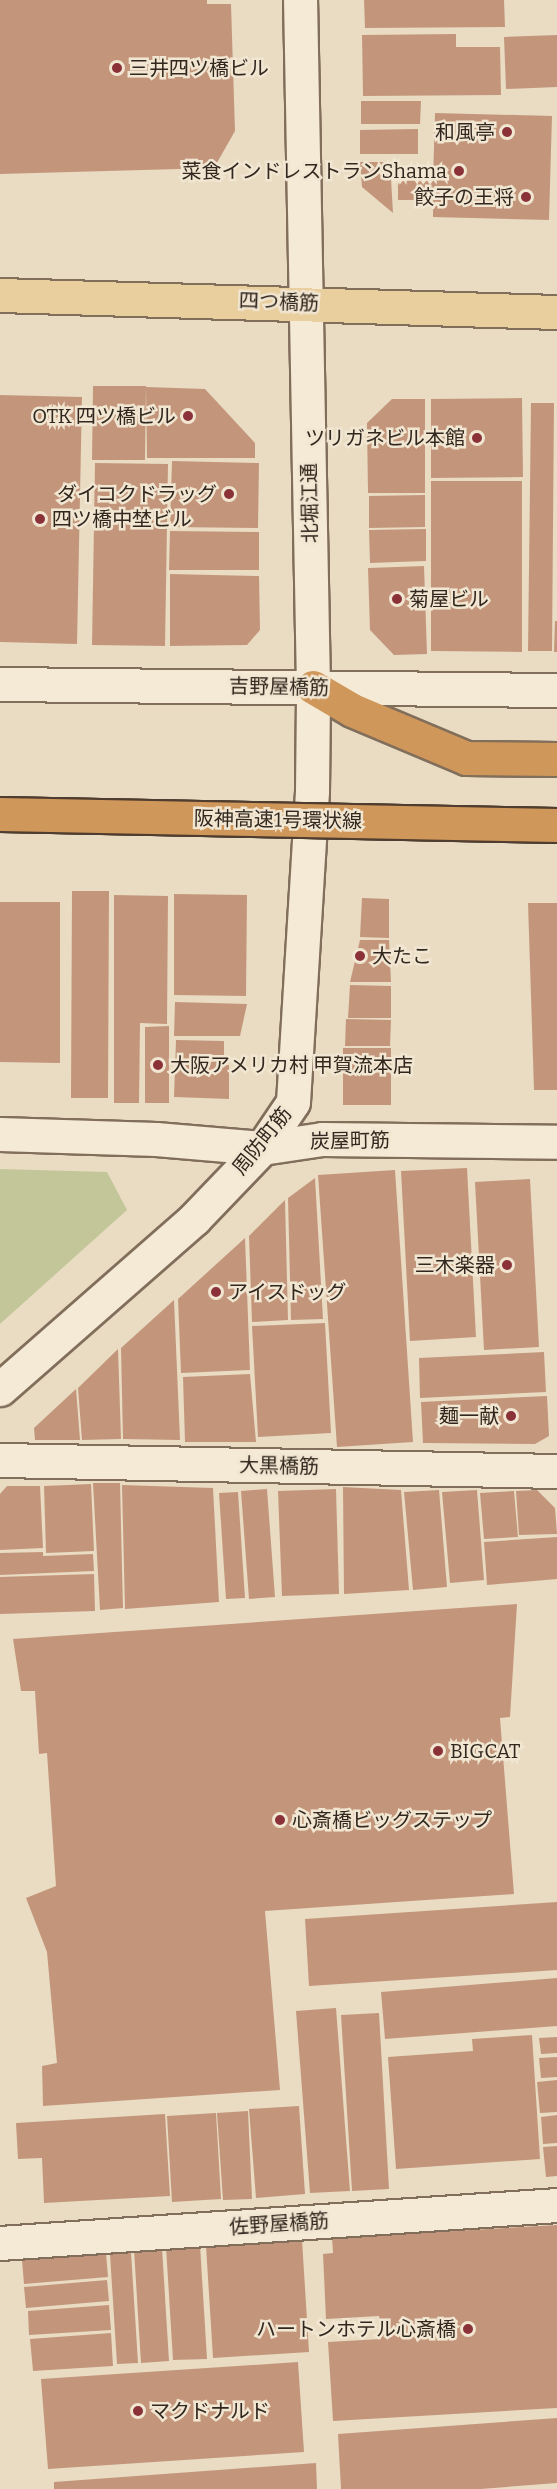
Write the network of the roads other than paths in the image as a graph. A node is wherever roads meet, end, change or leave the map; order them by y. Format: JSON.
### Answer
{"nodes":[{"id":1,"x":300,"y":0,"type":"edge"},
{"id":2,"x":0,"y":295,"type":"edge"},
{"id":3,"x":306,"y":302,"type":"junction"},
{"id":4,"x":557,"y":312,"type":"edge"},
{"id":5,"x":0,"y":684,"type":"edge"},
{"id":6,"x":313,"y":687,"type":"junction"},
{"id":7,"x":557,"y":690,"type":"edge"},
{"id":8,"x":557,"y":759,"type":"edge"},
{"id":9,"x":312,"y":791,"type":"joint"},
{"id":10,"x":0,"y":814,"type":"edge"},
{"id":11,"x":557,"y":825,"type":"edge"},
{"id":12,"x":0,"y":1134,"type":"edge"},
{"id":13,"x":557,"y":1142,"type":"edge"},
{"id":14,"x":262,"y":1148,"type":"junction"},
{"id":15,"x":0,"y":1389,"type":"edge"},
{"id":16,"x":0,"y":1460,"type":"edge"},
{"id":17,"x":557,"y":1471,"type":"edge"},
{"id":18,"x":557,"y":2205,"type":"edge"},
{"id":19,"x":0,"y":2243,"type":"edge"}],
"edges":[{"from":1,"to":3,"type":"street","name":"北堀江通"},
{"from":2,"to":3,"type":"main road","name":"四つ橋筋"},
{"from":3,"to":4,"type":"main road","name":"四つ橋筋"},
{"from":3,"to":6,"type":"street","name":"北堀江通"},
{"from":5,"to":6,"type":"street","name":"吉野屋橋筋"},
{"from":6,"to":7,"type":"street","name":"吉野屋橋筋"},
{"from":6,"to":8,"type":"highway"},
{"from":6,"to":9,"type":"street","name":"北堀江通"},
{"from":9,"to":14,"type":"street","name":"周防町筋"},
{"from":10,"to":11,"type":"highway","name":"阪神高速1号環状線","bridge":true},
{"from":12,"to":14,"type":"street","name":"炭屋町筋"},
{"from":13,"to":14,"type":"street","name":"炭屋町筋"},
{"from":14,"to":15,"type":"street","name":"周防町筋"},
{"from":16,"to":17,"type":"street","name":"大黒橋筋"},
{"from":18,"to":19,"type":"street","name":"佐野屋橋筋"}]}
